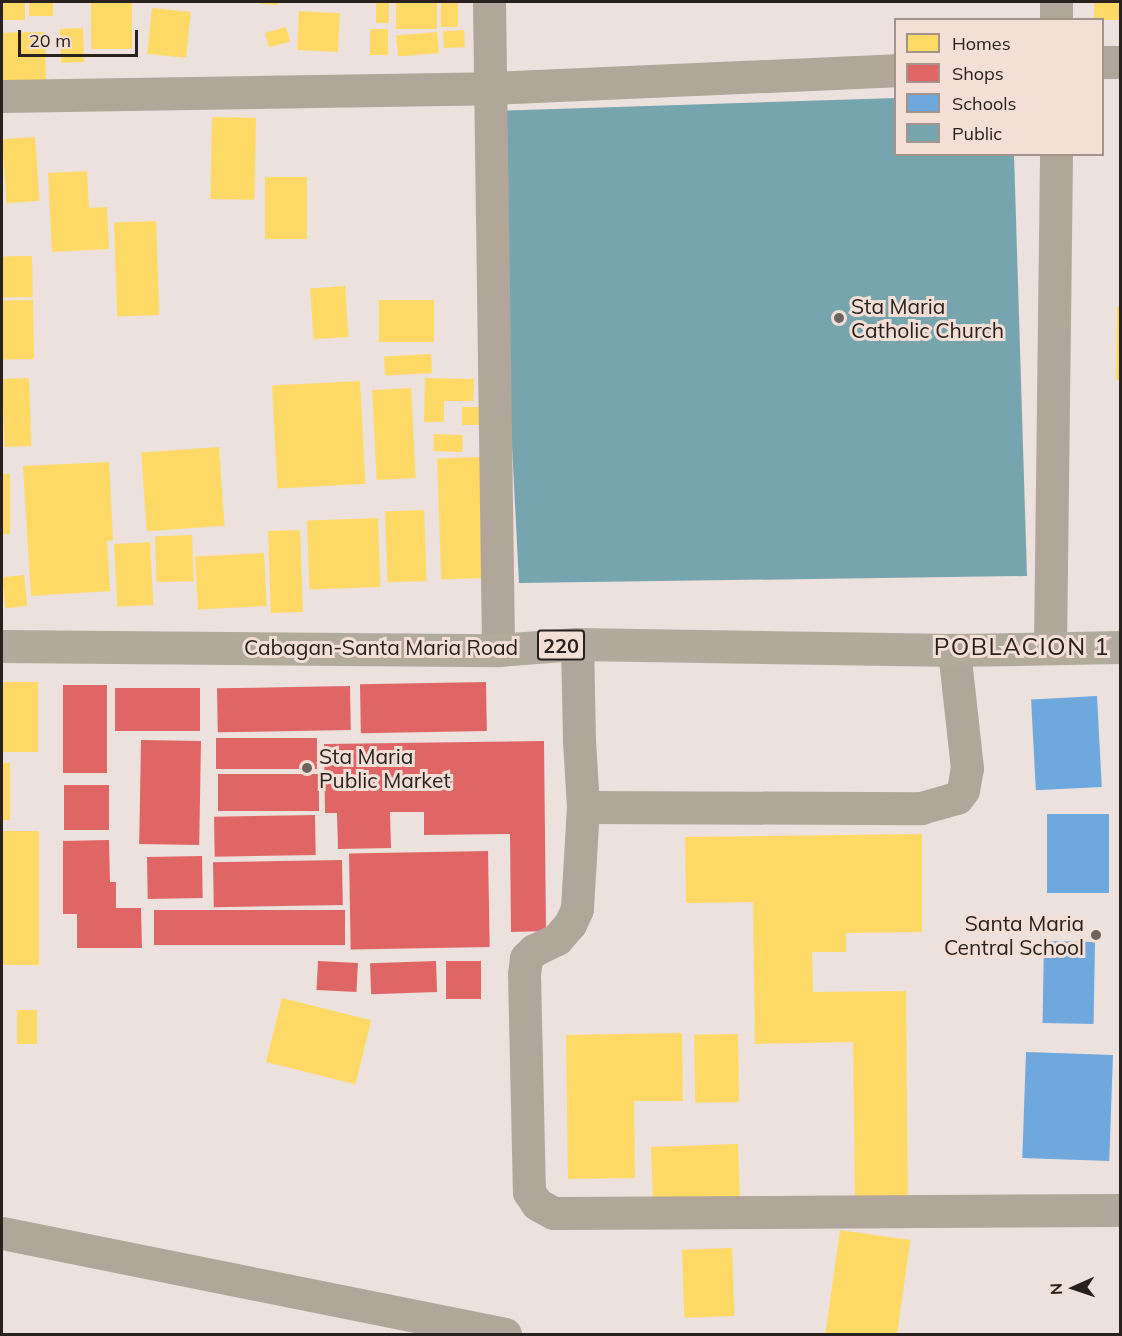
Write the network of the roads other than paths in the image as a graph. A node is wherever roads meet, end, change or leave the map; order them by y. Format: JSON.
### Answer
{"nodes":[{"id":1,"x":489,"y":2,"type":"edge"},
{"id":2,"x":1056,"y":2,"type":"edge"},
{"id":3,"x":1056,"y":18,"type":"edge"},
{"id":4,"x":1104,"y":62,"type":"edge"},
{"id":5,"x":1120,"y":62,"type":"edge"},
{"id":6,"x":894,"y":69,"type":"edge"},
{"id":7,"x":491,"y":88,"type":"junction"},
{"id":8,"x":2,"y":96,"type":"edge"},
{"id":9,"x":1056,"y":156,"type":"edge"},
{"id":10,"x":577,"y":644,"type":"junction"},
{"id":11,"x":2,"y":646,"type":"edge"},
{"id":12,"x":1120,"y":647,"type":"edge"},
{"id":13,"x":1050,"y":648,"type":"junction"},
{"id":14,"x":498,"y":650,"type":"junction"},
{"id":15,"x":954,"y":650,"type":"junction"},
{"id":16,"x":584,"y":807,"type":"junction"},
{"id":17,"x":1120,"y":1210,"type":"edge"},
{"id":18,"x":2,"y":1233,"type":"edge"},
{"id":19,"x":505,"y":1335,"type":"edge"}],
"edges":[{"from":1,"to":7,"type":"street"},
{"from":2,"to":3,"type":"street"},
{"from":4,"to":5,"type":"street"},
{"from":6,"to":7,"type":"street"},
{"from":7,"to":8,"type":"street"},
{"from":7,"to":14,"type":"street"},
{"from":9,"to":13,"type":"street"},
{"from":10,"to":14,"type":"main road","name":"Cabagan-Santa Maria Road","number":"220"},
{"from":10,"to":15,"type":"main road","name":"Cabagan-Santa Maria Road","number":"220"},
{"from":10,"to":16,"type":"street"},
{"from":11,"to":14,"type":"main road","name":"Cabagan-Santa Maria Road","number":"220"},
{"from":12,"to":13,"type":"main road","name":"Cabagan-Santa Maria Road","number":"220"},
{"from":13,"to":15,"type":"main road","name":"Cabagan-Santa Maria Road","number":"220"},
{"from":15,"to":16,"type":"street"},
{"from":16,"to":17,"type":"street"},
{"from":18,"to":19,"type":"street"}]}
